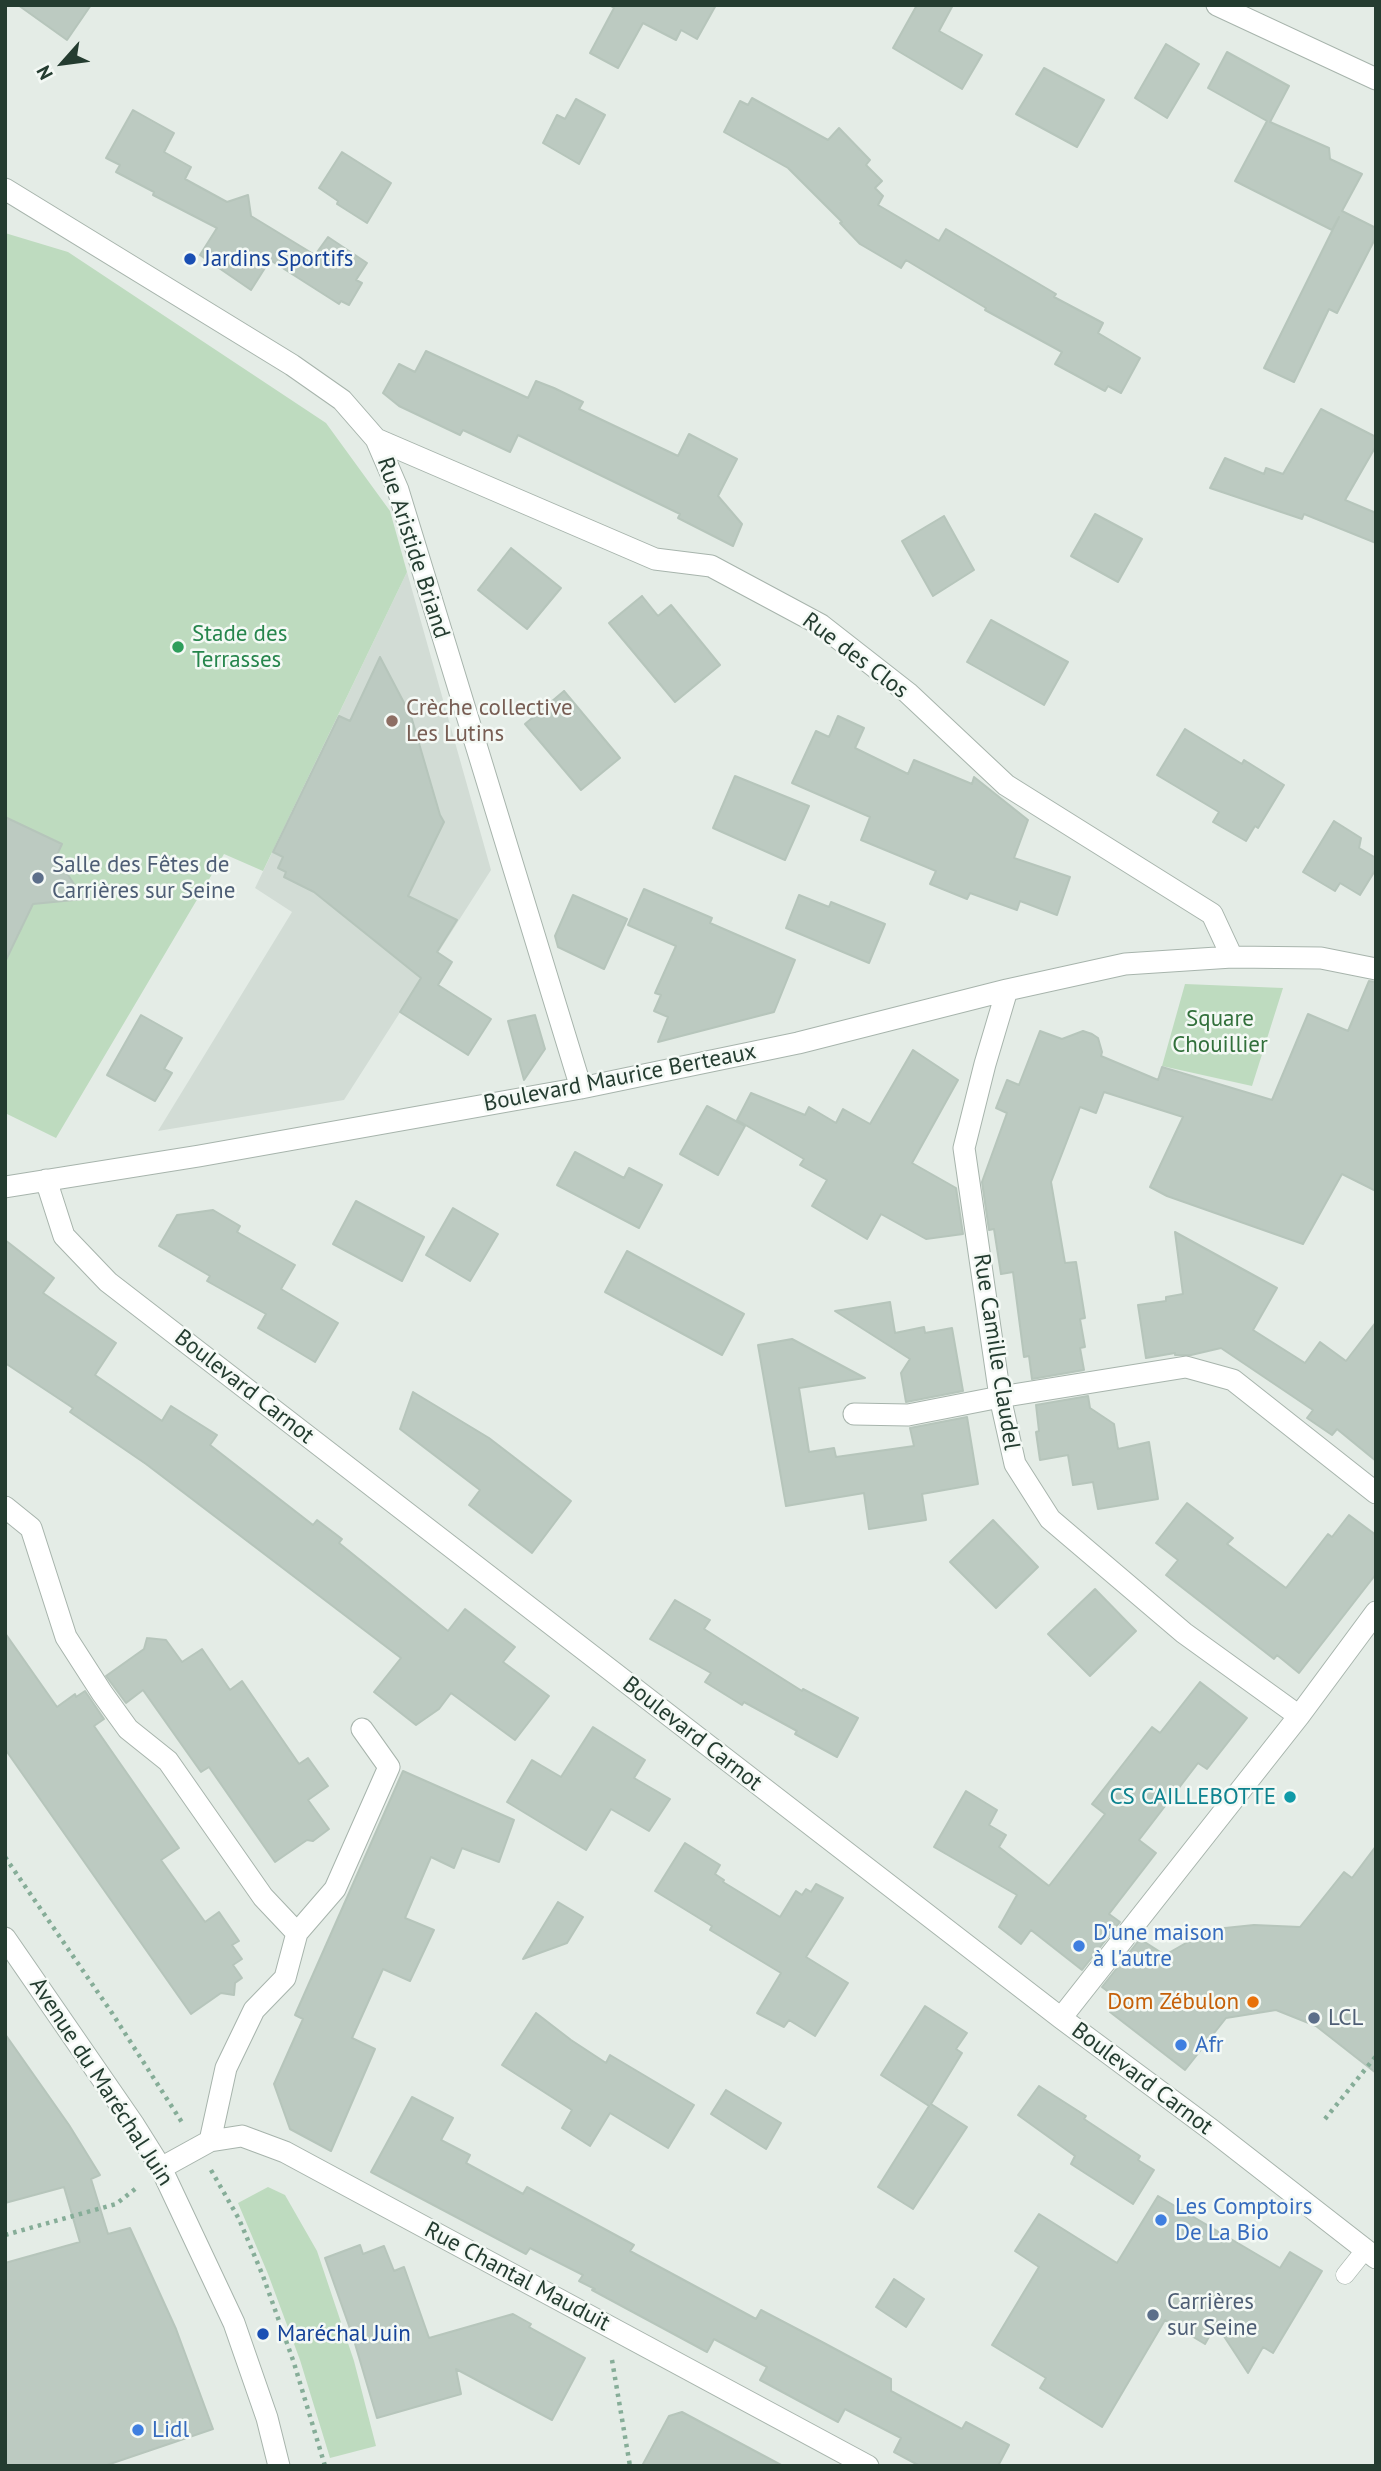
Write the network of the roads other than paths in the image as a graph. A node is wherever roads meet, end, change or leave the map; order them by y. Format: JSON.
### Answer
{"nodes":[{"id":1,"x":1217,"y":5,"type":"edge"},
{"id":2,"x":1376,"y":79,"type":"edge"},
{"id":3,"x":5,"y":189,"type":"edge"},
{"id":4,"x":376,"y":439,"type":"junction"},
{"id":5,"x":1232,"y":957,"type":"junction"},
{"id":6,"x":1376,"y":969,"type":"edge"},
{"id":7,"x":1007,"y":990,"type":"junction"},
{"id":8,"x":581,"y":1088,"type":"junction"},
{"id":9,"x":46,"y":1180,"type":"junction"},
{"id":10,"x":5,"y":1187,"type":"edge"},
{"id":11,"x":1000,"y":1397,"type":"junction"},
{"id":12,"x":854,"y":1414,"type":"dead end"},
{"id":13,"x":1376,"y":1493,"type":"edge"},
{"id":14,"x":5,"y":1507,"type":"edge"},
{"id":15,"x":1376,"y":1612,"type":"edge"},
{"id":16,"x":1299,"y":1716,"type":"junction"},
{"id":17,"x":362,"y":1729,"type":"dead end"},
{"id":18,"x":296,"y":1933,"type":"junction"},
{"id":19,"x":5,"y":1938,"type":"edge"},
{"id":20,"x":1061,"y":2018,"type":"junction"},
{"id":21,"x":204,"y":2144,"type":"junction"},
{"id":22,"x":161,"y":2168,"type":"junction"},
{"id":23,"x":1370,"y":2254,"type":"edge"},
{"id":24,"x":1345,"y":2275,"type":"dead end"},
{"id":25,"x":279,"y":2466,"type":"edge"},
{"id":26,"x":867,"y":2466,"type":"edge"}],
"edges":[{"from":1,"to":2,"type":"street"},
{"from":3,"to":4,"type":"street","name":"Rue Aristide Briand"},
{"from":4,"to":5,"type":"street","name":"Rue des Clos"},
{"from":4,"to":8,"type":"street","name":"Rue Aristide Briand"},
{"from":5,"to":6,"type":"street","name":"Boulevard Maurice Berteaux"},
{"from":5,"to":7,"type":"street","name":"Boulevard Maurice Berteaux"},
{"from":7,"to":8,"type":"street","name":"Boulevard Maurice Berteaux"},
{"from":7,"to":11,"type":"street","name":"Rue Camille Claudel"},
{"from":8,"to":9,"type":"street","name":"Boulevard Maurice Berteaux"},
{"from":9,"to":10,"type":"street","name":"Boulevard Maurice Berteaux"},
{"from":9,"to":20,"type":"street","name":"Boulevard Carnot"},
{"from":11,"to":12,"type":"street"},
{"from":11,"to":13,"type":"street"},
{"from":11,"to":16,"type":"street","name":"Rue Camille Claudel"},
{"from":14,"to":18,"type":"street"},
{"from":15,"to":16,"type":"street"},
{"from":16,"to":20,"type":"street"},
{"from":17,"to":18,"type":"street"},
{"from":18,"to":21,"type":"street"},
{"from":19,"to":22,"type":"street","name":"Avenue du Maréchal Juin"},
{"from":20,"to":23,"type":"street","name":"Boulevard Carnot"},
{"from":21,"to":22,"type":"street","name":"Rue Chantal Mauduit"},
{"from":21,"to":26,"type":"street","name":"Rue Chantal Mauduit"},
{"from":22,"to":25,"type":"street","name":"Avenue du Maréchal Juin"},
{"from":23,"to":24,"type":"lane"}]}
